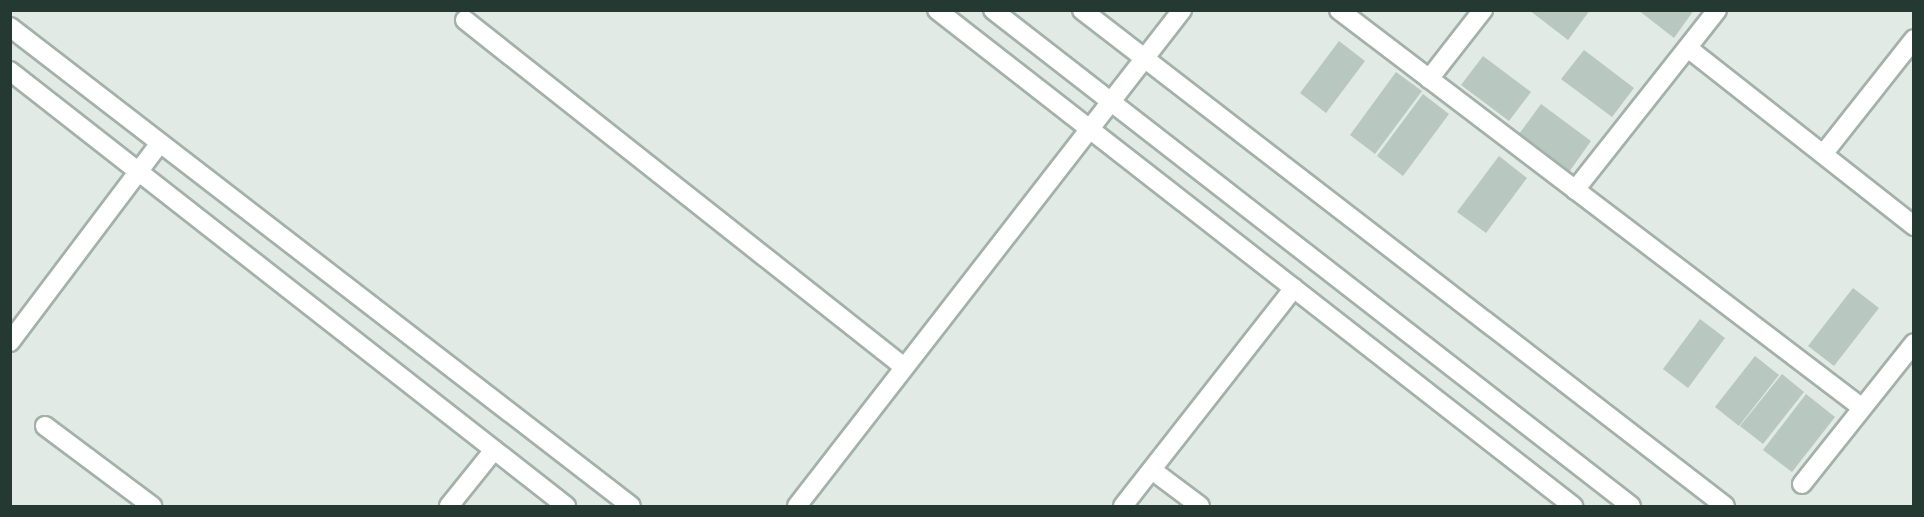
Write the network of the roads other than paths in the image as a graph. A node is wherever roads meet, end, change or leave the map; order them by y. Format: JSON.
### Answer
{"nodes":[{"id":1,"x":937,"y":10,"type":"edge"},
{"id":2,"x":993,"y":10,"type":"edge"},
{"id":3,"x":1082,"y":10,"type":"edge"},
{"id":4,"x":1182,"y":10,"type":"edge"},
{"id":5,"x":1339,"y":10,"type":"edge"},
{"id":6,"x":1483,"y":10,"type":"edge"},
{"id":7,"x":1717,"y":10,"type":"edge"},
{"id":8,"x":465,"y":20,"type":"dead end"},
{"id":9,"x":10,"y":27,"type":"edge"},
{"id":10,"x":1914,"y":39,"type":"edge"},
{"id":11,"x":1688,"y":48,"type":"junction"},
{"id":12,"x":1145,"y":59,"type":"junction"},
{"id":13,"x":10,"y":70,"type":"edge"},
{"id":14,"x":1430,"y":80,"type":"junction"},
{"id":15,"x":1112,"y":102,"type":"junction"},
{"id":16,"x":1090,"y":130,"type":"junction"},
{"id":17,"x":160,"y":143,"type":"junction"},
{"id":18,"x":1824,"y":153,"type":"junction"},
{"id":19,"x":139,"y":171,"type":"junction"},
{"id":20,"x":1575,"y":190,"type":"junction"},
{"id":21,"x":1914,"y":226,"type":"edge"},
{"id":22,"x":1294,"y":288,"type":"junction"},
{"id":23,"x":10,"y":342,"type":"edge"},
{"id":24,"x":1914,"y":343,"type":"edge"},
{"id":25,"x":904,"y":367,"type":"junction"},
{"id":26,"x":1861,"y":407,"type":"junction"},
{"id":27,"x":45,"y":426,"type":"dead end"},
{"id":28,"x":494,"y":450,"type":"junction"},
{"id":29,"x":1152,"y":470,"type":"junction"},
{"id":30,"x":1802,"y":484,"type":"dead end"},
{"id":31,"x":152,"y":507,"type":"edge"},
{"id":32,"x":449,"y":507,"type":"edge"},
{"id":33,"x":566,"y":507,"type":"edge"},
{"id":34,"x":631,"y":507,"type":"edge"},
{"id":35,"x":797,"y":507,"type":"edge"},
{"id":36,"x":1123,"y":507,"type":"edge"},
{"id":37,"x":1200,"y":507,"type":"edge"},
{"id":38,"x":1573,"y":507,"type":"edge"},
{"id":39,"x":1631,"y":507,"type":"edge"},
{"id":40,"x":1725,"y":507,"type":"edge"}],
"edges":[{"from":1,"to":16,"type":"street"},
{"from":2,"to":15,"type":"street"},
{"from":3,"to":12,"type":"street"},
{"from":4,"to":12,"type":"street"},
{"from":5,"to":14,"type":"street"},
{"from":6,"to":14,"type":"street"},
{"from":7,"to":11,"type":"street"},
{"from":8,"to":25,"type":"street"},
{"from":9,"to":17,"type":"street"},
{"from":10,"to":18,"type":"street"},
{"from":11,"to":18,"type":"street"},
{"from":11,"to":20,"type":"street"},
{"from":12,"to":15,"type":"street"},
{"from":12,"to":40,"type":"street"},
{"from":13,"to":19,"type":"street"},
{"from":14,"to":20,"type":"street"},
{"from":15,"to":16,"type":"street"},
{"from":15,"to":39,"type":"street"},
{"from":16,"to":22,"type":"street"},
{"from":16,"to":25,"type":"street"},
{"from":17,"to":19,"type":"street"},
{"from":17,"to":34,"type":"street"},
{"from":18,"to":21,"type":"street"},
{"from":19,"to":23,"type":"street"},
{"from":19,"to":28,"type":"street"},
{"from":20,"to":26,"type":"street"},
{"from":22,"to":29,"type":"street"},
{"from":22,"to":38,"type":"street"},
{"from":24,"to":26,"type":"street"},
{"from":25,"to":35,"type":"street"},
{"from":26,"to":30,"type":"street"},
{"from":27,"to":31,"type":"street"},
{"from":28,"to":32,"type":"street"},
{"from":28,"to":33,"type":"street"},
{"from":29,"to":36,"type":"street"},
{"from":29,"to":37,"type":"street"}]}
